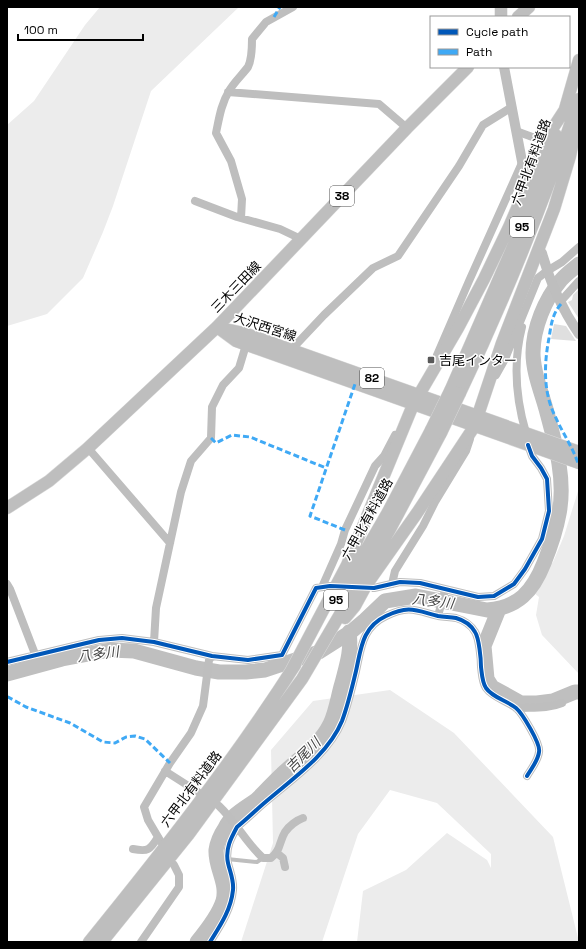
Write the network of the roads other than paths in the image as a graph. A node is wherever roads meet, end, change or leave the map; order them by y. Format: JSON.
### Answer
{"nodes":[{"id":1,"x":293,"y":7,"type":"edge"},
{"id":2,"x":529,"y":7,"type":"edge"},
{"id":3,"x":519,"y":16,"type":"edge"},
{"id":4,"x":579,"y":60,"type":"edge"},
{"id":5,"x":467,"y":68,"type":"edge"},
{"id":6,"x":504,"y":68,"type":"edge"},
{"id":7,"x":228,"y":92,"type":"junction"},
{"id":8,"x":579,"y":99,"type":"edge"},
{"id":9,"x":512,"y":107,"type":"junction"},
{"id":10,"x":566,"y":108,"type":"junction"},
{"id":11,"x":579,"y":113,"type":"edge"},
{"id":12,"x":407,"y":128,"type":"junction"},
{"id":13,"x":516,"y":132,"type":"junction"},
{"id":14,"x":535,"y":138,"type":"dead end"},
{"id":15,"x":522,"y":163,"type":"junction"},
{"id":16,"x":525,"y":177,"type":"dead end"},
{"id":17,"x":195,"y":200,"type":"dead end"},
{"id":18,"x":241,"y":218,"type":"junction"},
{"id":19,"x":301,"y":239,"type":"junction"},
{"id":20,"x":579,"y":247,"type":"edge"},
{"id":21,"x":542,"y":253,"type":"dead end"},
{"id":22,"x":548,"y":273,"type":"junction"},
{"id":23,"x":579,"y":281,"type":"edge"},
{"id":24,"x":560,"y":302,"type":"junction"},
{"id":25,"x":527,"y":303,"type":"junction"},
{"id":26,"x":217,"y":327,"type":"junction"},
{"id":27,"x":579,"y":334,"type":"edge"},
{"id":28,"x":246,"y":345,"type":"junction"},
{"id":29,"x":291,"y":350,"type":"junction"},
{"id":30,"x":427,"y":380,"type":"junction"},
{"id":31,"x":488,"y":388,"type":"junction"},
{"id":32,"x":456,"y":391,"type":"junction"},
{"id":33,"x":416,"y":400,"type":"junction"},
{"id":34,"x":476,"y":421,"type":"junction"},
{"id":35,"x":405,"y":422,"type":"junction"},
{"id":36,"x":436,"y":432,"type":"junction"},
{"id":37,"x":529,"y":438,"type":"junction"},
{"id":38,"x":88,"y":448,"type":"junction"},
{"id":39,"x":579,"y":452,"type":"edge"},
{"id":40,"x":566,"y":453,"type":"junction"},
{"id":41,"x":579,"y":463,"type":"edge"},
{"id":42,"x":7,"y":508,"type":"edge"},
{"id":43,"x":170,"y":543,"type":"junction"},
{"id":44,"x":7,"y":584,"type":"edge"},
{"id":45,"x":392,"y":584,"type":"junction"},
{"id":46,"x":374,"y":588,"type":"dead end"},
{"id":47,"x":444,"y":591,"type":"junction"},
{"id":48,"x":439,"y":615,"type":"junction"},
{"id":49,"x":154,"y":642,"type":"junction"},
{"id":50,"x":324,"y":642,"type":"junction"},
{"id":51,"x":35,"y":654,"type":"junction"},
{"id":52,"x":211,"y":658,"type":"junction"},
{"id":53,"x":7,"y":662,"type":"edge"},
{"id":54,"x":291,"y":671,"type":"junction"},
{"id":55,"x":562,"y":703,"type":"dead end"},
{"id":56,"x":516,"y":708,"type":"junction"},
{"id":57,"x":165,"y":772,"type":"junction"},
{"id":58,"x":527,"y":776,"type":"dead end"},
{"id":59,"x":198,"y":792,"type":"dead end"},
{"id":60,"x":219,"y":806,"type":"dead end"},
{"id":61,"x":303,"y":818,"type":"dead end"},
{"id":62,"x":236,"y":826,"type":"junction"},
{"id":63,"x":133,"y":849,"type":"dead end"},
{"id":64,"x":277,"y":853,"type":"junction"},
{"id":65,"x":263,"y":858,"type":"junction"},
{"id":66,"x":227,"y":859,"type":"junction"},
{"id":67,"x":174,"y":865,"type":"dead end"},
{"id":68,"x":286,"y":867,"type":"dead end"},
{"id":69,"x":89,"y":942,"type":"edge"},
{"id":70,"x":102,"y":942,"type":"edge"},
{"id":71,"x":141,"y":942,"type":"edge"},
{"id":72,"x":210,"y":942,"type":"edge"}],
"edges":[{"from":1,"to":7,"type":"street"},
{"from":2,"to":3,"type":"main road"},
{"from":4,"to":10,"type":"main road","name":"六甲北有料道路","number":"95"},
{"from":5,"to":12,"type":"main road","name":"三木三田線","number":"38"},
{"from":6,"to":9,"type":"street"},
{"from":7,"to":12,"type":"street"},
{"from":7,"to":18,"type":"street"},
{"from":8,"to":32,"type":"main road","name":"六甲北有料道路","number":"95"},
{"from":9,"to":13,"type":"street"},
{"from":9,"to":29,"type":"street"},
{"from":10,"to":30,"type":"main road","number":"95"},
{"from":10,"to":32,"type":"main road","name":"六甲北有料道路","number":"95"},
{"from":11,"to":31,"type":"main road"},
{"from":12,"to":19,"type":"main road","name":"三木三田線","number":"38"},
{"from":13,"to":14,"type":"street"},
{"from":13,"to":15,"type":"street"},
{"from":15,"to":16,"type":"street"},
{"from":15,"to":30,"type":"street"},
{"from":17,"to":18,"type":"street"},
{"from":18,"to":19,"type":"street"},
{"from":19,"to":26,"type":"main road","name":"三木三田線","number":"38"},
{"from":20,"to":22,"type":"street"},
{"from":21,"to":22,"type":"street"},
{"from":22,"to":24,"type":"street"},
{"from":22,"to":25,"type":"street"},
{"from":23,"to":24,"type":"street"},
{"from":24,"to":27,"type":"street"},
{"from":25,"to":31,"type":"street"},
{"from":25,"to":37,"type":"street"},
{"from":26,"to":28,"type":"main road","name":"大沢西宮線","number":"82"},
{"from":26,"to":29,"type":"main road","name":"大沢西宮線","number":"82"},
{"from":26,"to":38,"type":"main road","name":"三木三田線","number":"38"},
{"from":28,"to":33,"type":"main road","name":"大沢西宮線","number":"82"},
{"from":28,"to":43,"type":"street"},
{"from":29,"to":33,"type":"main road","name":"大沢西宮線","number":"82"},
{"from":30,"to":33,"type":"main road","number":"95"},
{"from":31,"to":34,"type":"main road"},
{"from":32,"to":36,"type":"main road","name":"六甲北有料道路","number":"95","bridge":true},
{"from":33,"to":34,"type":"main road","name":"大沢西宮線","number":"82"},
{"from":33,"to":35,"type":"main road"},
{"from":34,"to":37,"type":"main road","name":"大沢西宮線","number":"82"},
{"from":34,"to":45,"type":"street"},
{"from":34,"to":50,"type":"main road"},
{"from":35,"to":52,"type":"street"},
{"from":35,"to":54,"type":"main road"},
{"from":36,"to":50,"type":"main road","name":"六甲北有料道路","number":"95"},
{"from":36,"to":54,"type":"main road","name":"六甲北有料道路","number":"95"},
{"from":37,"to":40,"type":"main road","name":"大沢西宮線","number":"82"},
{"from":37,"to":47,"type":"street"},
{"from":38,"to":42,"type":"main road","name":"三木三田線","number":"38"},
{"from":38,"to":43,"type":"street"},
{"from":39,"to":40,"type":"main road","name":"大沢西宮線","number":"82"},
{"from":40,"to":41,"type":"main road","name":"大沢西宮線","number":"82"},
{"from":43,"to":49,"type":"street"},
{"from":44,"to":51,"type":"street"},
{"from":45,"to":46,"type":"street"},
{"from":45,"to":47,"type":"street"},
{"from":47,"to":48,"type":"street"},
{"from":48,"to":56,"type":"street"},
{"from":48,"to":62,"type":"street"},
{"from":49,"to":51,"type":"street"},
{"from":49,"to":52,"type":"street"},
{"from":50,"to":70,"type":"main road","name":"六甲北有料道路","number":"95"},
{"from":51,"to":53,"type":"street"},
{"from":52,"to":57,"type":"street"},
{"from":54,"to":69,"type":"main road","name":"六甲北有料道路","number":"95"},
{"from":55,"to":56,"type":"street"},
{"from":56,"to":58,"type":"street"},
{"from":57,"to":59,"type":"street"},
{"from":57,"to":63,"type":"street"},
{"from":60,"to":62,"type":"street"},
{"from":61,"to":64,"type":"street"},
{"from":62,"to":65,"type":"street"},
{"from":62,"to":66,"type":"street"},
{"from":64,"to":65,"type":"street"},
{"from":64,"to":68,"type":"street"},
{"from":65,"to":66,"type":"lane"},
{"from":66,"to":72,"type":"street"},
{"from":67,"to":71,"type":"street"}]}
